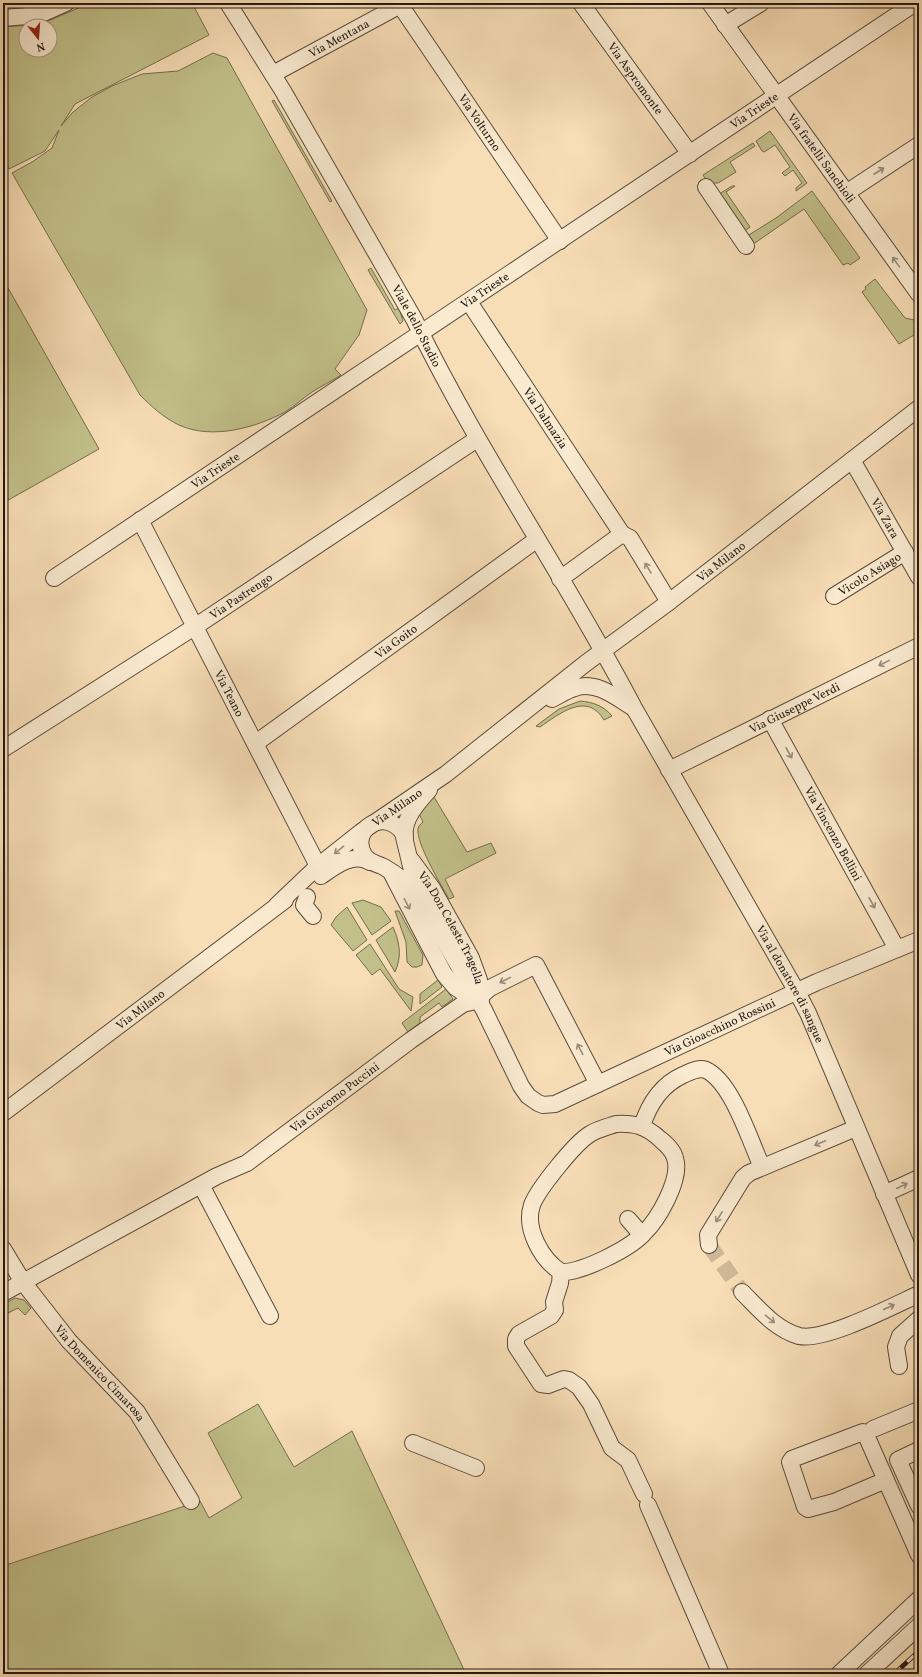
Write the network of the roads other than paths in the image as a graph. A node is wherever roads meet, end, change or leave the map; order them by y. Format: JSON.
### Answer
{"nodes":[{"id":1,"x":66,"y":3,"type":"edge"},
{"id":2,"x":228,"y":3,"type":"edge"},
{"id":3,"x":581,"y":3,"type":"edge"},
{"id":4,"x":710,"y":3,"type":"edge"},
{"id":5,"x":761,"y":3,"type":"edge"},
{"id":6,"x":916,"y":3,"type":"edge"},
{"id":7,"x":402,"y":4,"type":"edge"},
{"id":8,"x":3,"y":18,"type":"edge"},
{"id":9,"x":725,"y":25,"type":"junction"},
{"id":10,"x":273,"y":74,"type":"junction"},
{"id":11,"x":778,"y":96,"type":"junction"},
{"id":12,"x":919,"y":145,"type":"edge"},
{"id":13,"x":690,"y":154,"type":"junction"},
{"id":14,"x":706,"y":187,"type":"dead end"},
{"id":15,"x":846,"y":193,"type":"junction"},
{"id":16,"x":560,"y":241,"type":"junction"},
{"id":17,"x":746,"y":246,"type":"dead end"},
{"id":18,"x":919,"y":294,"type":"edge"},
{"id":19,"x":469,"y":302,"type":"junction"},
{"id":20,"x":421,"y":334,"type":"junction"},
{"id":21,"x":919,"y":408,"type":"edge"},
{"id":22,"x":477,"y":439,"type":"junction"},
{"id":23,"x":852,"y":460,"type":"junction"},
{"id":24,"x":140,"y":520,"type":"junction"},
{"id":25,"x":622,"y":534,"type":"junction"},
{"id":26,"x":536,"y":540,"type":"junction"},
{"id":27,"x":905,"y":552,"type":"junction"},
{"id":28,"x":919,"y":577,"type":"edge"},
{"id":29,"x":54,"y":578,"type":"dead end"},
{"id":30,"x":560,"y":579,"type":"junction"},
{"id":31,"x":834,"y":596,"type":"dead end"},
{"id":32,"x":668,"y":602,"type":"junction"},
{"id":33,"x":196,"y":626,"type":"junction"},
{"id":34,"x":919,"y":646,"type":"edge"},
{"id":35,"x":602,"y":651,"type":"junction"},
{"id":36,"x":634,"y":708,"type":"junction"},
{"id":37,"x":522,"y":714,"type":"junction"},
{"id":38,"x":770,"y":719,"type":"junction"},
{"id":39,"x":256,"y":743,"type":"junction"},
{"id":40,"x":3,"y":749,"type":"edge"},
{"id":41,"x":669,"y":770,"type":"junction"},
{"id":42,"x":446,"y":774,"type":"junction"},
{"id":43,"x":369,"y":826,"type":"junction"},
{"id":44,"x":406,"y":846,"type":"junction"},
{"id":45,"x":318,"y":866,"type":"junction"},
{"id":46,"x":380,"y":866,"type":"junction"},
{"id":47,"x":418,"y":895,"type":"junction"},
{"id":48,"x":307,"y":897,"type":"dead end"},
{"id":49,"x":277,"y":905,"type":"junction"},
{"id":50,"x":313,"y":916,"type":"dead end"},
{"id":51,"x":919,"y":940,"type":"edge"},
{"id":52,"x":897,"y":950,"type":"junction"},
{"id":53,"x":797,"y":992,"type":"junction"},
{"id":54,"x":476,"y":1001,"type":"junction"},
{"id":55,"x":598,"y":1084,"type":"junction"},
{"id":56,"x":543,"y":1105,"type":"joint"},
{"id":57,"x":3,"y":1113,"type":"edge"},
{"id":58,"x":642,"y":1126,"type":"junction"},
{"id":59,"x":856,"y":1128,"type":"junction"},
{"id":60,"x":762,"y":1167,"type":"junction"},
{"id":61,"x":919,"y":1178,"type":"edge"},
{"id":62,"x":202,"y":1185,"type":"junction"},
{"id":63,"x":884,"y":1194,"type":"junction"},
{"id":64,"x":628,"y":1219,"type":"dead end"},
{"id":65,"x":642,"y":1235,"type":"junction"},
{"id":66,"x":709,"y":1245,"type":"dead end"},
{"id":67,"x":3,"y":1249,"type":"edge"},
{"id":68,"x":561,"y":1272,"type":"junction"},
{"id":69,"x":919,"y":1275,"type":"edge"},
{"id":70,"x":23,"y":1282,"type":"junction"},
{"id":71,"x":742,"y":1292,"type":"tunnel mouth"},
{"id":72,"x":3,"y":1293,"type":"edge"},
{"id":73,"x":919,"y":1294,"type":"edge"},
{"id":74,"x":270,"y":1316,"type":"dead end"},
{"id":75,"x":919,"y":1319,"type":"edge"},
{"id":76,"x":919,"y":1332,"type":"edge"},
{"id":77,"x":919,"y":1410,"type":"edge"},
{"id":78,"x":873,"y":1429,"type":"dead end"},
{"id":79,"x":413,"y":1443,"type":"dead end"},
{"id":80,"x":919,"y":1450,"type":"edge"},
{"id":81,"x":476,"y":1468,"type":"dead end"},
{"id":82,"x":886,"y":1480,"type":"junction"},
{"id":83,"x":191,"y":1501,"type":"dead end"},
{"id":84,"x":919,"y":1506,"type":"edge"},
{"id":85,"x":919,"y":1555,"type":"edge"},
{"id":86,"x":919,"y":1599,"type":"edge"},
{"id":87,"x":919,"y":1626,"type":"edge"},
{"id":88,"x":863,"y":1652,"type":"junction"},
{"id":89,"x":872,"y":1670,"type":"edge"},
{"id":90,"x":721,"y":1674,"type":"edge"},
{"id":91,"x":839,"y":1674,"type":"edge"}],
"edges":[{"from":1,"to":8,"type":"street"},
{"from":2,"to":10,"type":"street","name":"Viale dello Stadio"},
{"from":3,"to":13,"type":"street","name":"Via Aspromonte"},
{"from":4,"to":9,"type":"street","name":"Via fratelli Sanchioli"},
{"from":5,"to":9,"type":"street"},
{"from":6,"to":11,"type":"street","name":"Via Trieste"},
{"from":7,"to":10,"type":"street","name":"Via Mentana"},
{"from":7,"to":16,"type":"street","name":"Via Volturno"},
{"from":9,"to":11,"type":"street","name":"Via fratelli Sanchioli"},
{"from":10,"to":20,"type":"street","name":"Viale dello Stadio"},
{"from":11,"to":13,"type":"street","name":"Via Trieste"},
{"from":11,"to":15,"type":"street","name":"Via fratelli Sanchioli"},
{"from":15,"to":12,"type":"street","one_way":true},
{"from":13,"to":16,"type":"street","name":"Via Trieste"},
{"from":14,"to":17,"type":"street"},
{"from":18,"to":15,"type":"street","name":"Via fratelli Sanchioli","one_way":true},
{"from":16,"to":19,"type":"street","name":"Via Trieste"},
{"from":19,"to":20,"type":"street","name":"Via Trieste"},
{"from":19,"to":25,"type":"street","name":"Via Dalmazia"},
{"from":20,"to":22,"type":"street","name":"Viale dello Stadio"},
{"from":20,"to":24,"type":"street","name":"Via Trieste"},
{"from":21,"to":23,"type":"street","name":"Via Milano"},
{"from":22,"to":26,"type":"street","name":"Viale dello Stadio"},
{"from":22,"to":33,"type":"street","name":"Via Pastrengo"},
{"from":23,"to":27,"type":"street","name":"Via Zara"},
{"from":23,"to":32,"type":"street","name":"Via Milano"},
{"from":24,"to":29,"type":"street","name":"Via Trieste"},
{"from":24,"to":33,"type":"street","name":"Via Teano"},
{"from":25,"to":30,"type":"street"},
{"from":32,"to":25,"type":"street","name":"Via Dalmazia","one_way":true},
{"from":26,"to":30,"type":"street","name":"Viale dello Stadio"},
{"from":26,"to":39,"type":"street","name":"Via Goito"},
{"from":27,"to":28,"type":"street","name":"Via Zara"},
{"from":27,"to":31,"type":"street","name":"Vicolo Asiago"},
{"from":30,"to":35,"type":"street","name":"Viale dello Stadio"},
{"from":32,"to":35,"type":"street","name":"Via Milano"},
{"from":33,"to":39,"type":"street","name":"Via Teano"},
{"from":33,"to":40,"type":"street","name":"Via Pastrengo"},
{"from":34,"to":38,"type":"street","name":"Via Giuseppe Verdi","one_way":true},
{"from":35,"to":36,"type":"street","name":"Via al donatore di sangue"},
{"from":35,"to":37,"type":"street","name":"Via Milano"},
{"from":36,"to":37,"type":"street","name":"Via Milano"},
{"from":36,"to":41,"type":"street","name":"Via al donatore di sangue"},
{"from":37,"to":42,"type":"street","name":"Via Milano"},
{"from":38,"to":41,"type":"street","name":"Via Giuseppe Verdi"},
{"from":38,"to":52,"type":"street","name":"Via Vincenzo Bellini","one_way":true},
{"from":39,"to":45,"type":"street","name":"Via Teano"},
{"from":41,"to":53,"type":"street","name":"Via al donatore di sangue"},
{"from":42,"to":43,"type":"street","name":"Via Milano"},
{"from":42,"to":44,"type":"street","name":"Via Milano"},
{"from":43,"to":44,"type":"street"},
{"from":43,"to":45,"type":"street","name":"Via Milano","one_way":true},
{"from":43,"to":46,"type":"street"},
{"from":44,"to":46,"type":"street"},
{"from":44,"to":47,"type":"street"},
{"from":44,"to":54,"type":"street","name":"Via Don Celeste Tragella"},
{"from":45,"to":49,"type":"street","name":"Via Milano"},
{"from":46,"to":47,"type":"street"},
{"from":46,"to":49,"type":"street","name":"Via Milano"},
{"from":46,"to":54,"type":"street","name":"Via Don Celeste Tragella","one_way":true},
{"from":47,"to":54,"type":"street","name":"Via Don Celeste Tragella"},
{"from":48,"to":50,"type":"street"},
{"from":49,"to":57,"type":"street","name":"Via Milano"},
{"from":51,"to":52,"type":"street","name":"Via Gioacchino Rossini"},
{"from":52,"to":53,"type":"street","name":"Via Gioacchino Rossini"},
{"from":53,"to":55,"type":"street","name":"Via Gioacchino Rossini"},
{"from":53,"to":59,"type":"street","name":"Via al donatore di sangue"},
{"from":55,"to":54,"type":"street","name":"Via Giacomo Puccini","one_way":true},
{"from":54,"to":56,"type":"street","name":"Via Don Celeste Tragella"},
{"from":54,"to":62,"type":"street","name":"Via Giacomo Puccini"},
{"from":55,"to":56,"type":"street","name":"Via Gioacchino Rossini"},
{"from":58,"to":60,"type":"street"},
{"from":58,"to":65,"type":"street"},
{"from":58,"to":68,"type":"street"},
{"from":59,"to":60,"type":"street","one_way":true},
{"from":59,"to":63,"type":"street","name":"Via al donatore di sangue"},
{"from":60,"to":66,"type":"street","one_way":true},
{"from":63,"to":61,"type":"street","one_way":true},
{"from":62,"to":70,"type":"street","name":"Via Giacomo Puccini"},
{"from":62,"to":74,"type":"street"},
{"from":63,"to":69,"type":"street","name":"Via al donatore di sangue"},
{"from":64,"to":65,"type":"street"},
{"from":65,"to":68,"type":"street"},
{"from":67,"to":70,"type":"street","name":"Via Domenico Cimarosa"},
{"from":68,"to":90,"type":"street"},
{"from":70,"to":72,"type":"street","name":"Via Giacomo Puccini"},
{"from":70,"to":83,"type":"street","name":"Via Domenico Cimarosa"},
{"from":71,"to":73,"type":"street","one_way":true},
{"from":75,"to":76,"type":"street"},
{"from":77,"to":78,"type":"street"},
{"from":79,"to":81,"type":"street"},
{"from":80,"to":84,"type":"street"},
{"from":82,"to":82,"type":"street"},
{"from":82,"to":85,"type":"street"},
{"from":86,"to":88,"type":"street"},
{"from":87,"to":89,"type":"street"},
{"from":88,"to":89,"type":"street"},
{"from":88,"to":91,"type":"street"}]}
